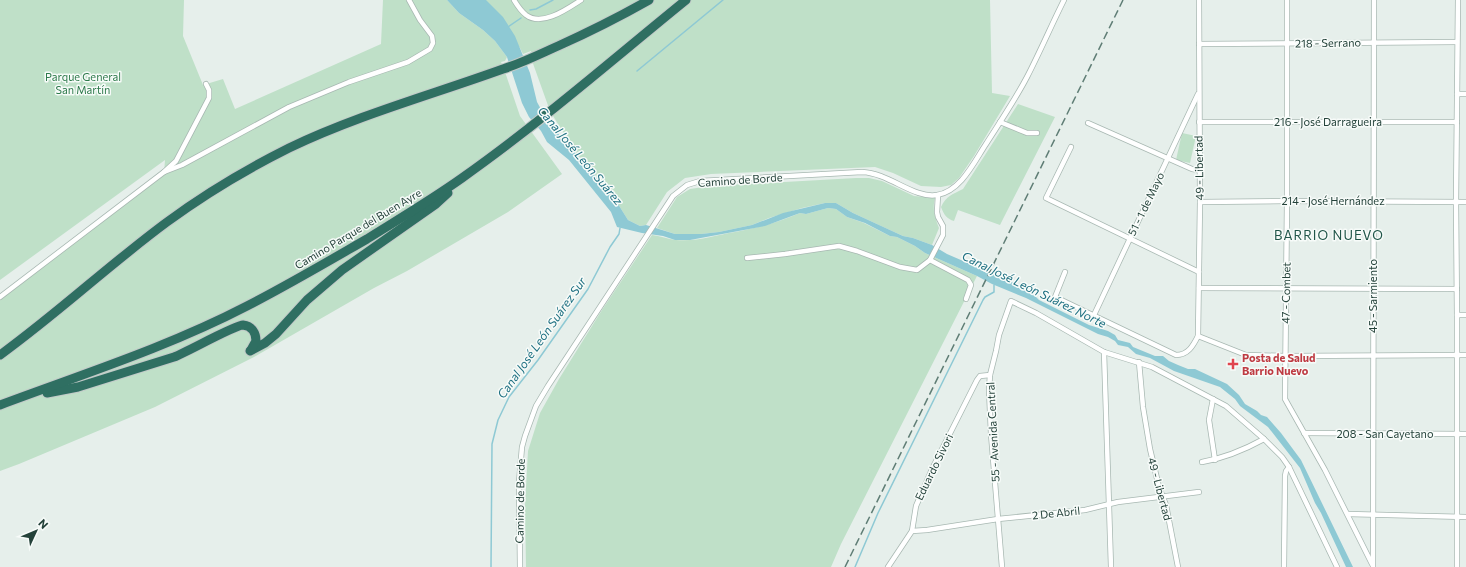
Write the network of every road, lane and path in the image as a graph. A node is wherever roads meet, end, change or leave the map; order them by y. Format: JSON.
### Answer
{"nodes":[{"id":1,"x":409,"y":0,"type":"edge"},
{"id":2,"x":514,"y":0,"type":"edge"},
{"id":3,"x":581,"y":0,"type":"edge"},
{"id":4,"x":649,"y":0,"type":"edge"},
{"id":5,"x":686,"y":0,"type":"edge"},
{"id":6,"x":1064,"y":0,"type":"edge"},
{"id":7,"x":1199,"y":0,"type":"edge"},
{"id":8,"x":1286,"y":0,"type":"edge"},
{"id":9,"x":1374,"y":0,"type":"edge"},
{"id":10,"x":1458,"y":0,"type":"edge"},
{"id":11,"x":1374,"y":42,"type":"junction"},
{"id":12,"x":1457,"y":42,"type":"junction"},
{"id":13,"x":1199,"y":44,"type":"junction"},
{"id":14,"x":1287,"y":44,"type":"junction"},
{"id":15,"x":206,"y":84,"type":"dead end"},
{"id":16,"x":1199,"y":93,"type":"junction"},
{"id":17,"x":1457,"y":94,"type":"junction"},
{"id":18,"x":1466,"y":94,"type":"edge"},
{"id":19,"x":1286,"y":121,"type":"junction"},
{"id":20,"x":1000,"y":122,"type":"junction"},
{"id":21,"x":1199,"y":122,"type":"junction"},
{"id":22,"x":1373,"y":122,"type":"junction"},
{"id":23,"x":1456,"y":122,"type":"junction"},
{"id":24,"x":1088,"y":123,"type":"dead end"},
{"id":25,"x":1037,"y":133,"type":"dead end"},
{"id":26,"x":1071,"y":147,"type":"dead end"},
{"id":27,"x":1168,"y":159,"type":"junction"},
{"id":28,"x":1199,"y":170,"type":"junction"},
{"id":29,"x":164,"y":172,"type":"junction"},
{"id":30,"x":464,"y":177,"type":"junction"},
{"id":31,"x":938,"y":195,"type":"junction"},
{"id":32,"x":1287,"y":201,"type":"junction"},
{"id":33,"x":1373,"y":201,"type":"junction"},
{"id":34,"x":1200,"y":202,"type":"junction"},
{"id":35,"x":1456,"y":202,"type":"junction"},
{"id":36,"x":1466,"y":202,"type":"edge"},
{"id":37,"x":1129,"y":238,"type":"junction"},
{"id":38,"x":747,"y":258,"type":"dead end"},
{"id":39,"x":931,"y":259,"type":"junction"},
{"id":40,"x":1065,"y":272,"type":"dead end"},
{"id":41,"x":1199,"y":272,"type":"junction"},
{"id":42,"x":1199,"y":288,"type":"junction"},
{"id":43,"x":1373,"y":288,"type":"junction"},
{"id":44,"x":1286,"y":289,"type":"junction"},
{"id":45,"x":1457,"y":289,"type":"junction"},
{"id":46,"x":0,"y":297,"type":"edge"},
{"id":47,"x":966,"y":299,"type":"dead end"},
{"id":48,"x":1094,"y":315,"type":"junction"},
{"id":49,"x":1458,"y":315,"type":"junction"},
{"id":50,"x":1466,"y":315,"type":"edge"},
{"id":51,"x":1198,"y":336,"type":"junction"},
{"id":52,"x":1104,"y":352,"type":"junction"},
{"id":53,"x":0,"y":354,"type":"edge"},
{"id":54,"x":1373,"y":355,"type":"junction"},
{"id":55,"x":1457,"y":355,"type":"junction"},
{"id":56,"x":1466,"y":355,"type":"edge"},
{"id":57,"x":1285,"y":356,"type":"junction"},
{"id":58,"x":1139,"y":362,"type":"junction"},
{"id":59,"x":990,"y":375,"type":"junction"},
{"id":60,"x":15,"y":399,"type":"junction"},
{"id":61,"x":1213,"y":399,"type":"junction"},
{"id":62,"x":0,"y":405,"type":"edge"},
{"id":63,"x":1304,"y":433,"type":"junction"},
{"id":64,"x":1373,"y":434,"type":"junction"},
{"id":65,"x":1457,"y":434,"type":"junction"},
{"id":66,"x":1466,"y":434,"type":"edge"},
{"id":67,"x":1264,"y":439,"type":"junction"},
{"id":68,"x":1215,"y":460,"type":"junction"},
{"id":69,"x":1202,"y":462,"type":"dead end"},
{"id":70,"x":1289,"y":467,"type":"junction"},
{"id":71,"x":1199,"y":492,"type":"dead end"},
{"id":72,"x":1164,"y":497,"type":"junction"},
{"id":73,"x":1109,"y":504,"type":"junction"},
{"id":74,"x":1348,"y":514,"type":"junction"},
{"id":75,"x":1372,"y":515,"type":"junction"},
{"id":76,"x":1457,"y":517,"type":"junction"},
{"id":77,"x":1466,"y":517,"type":"edge"},
{"id":78,"x":998,"y":519,"type":"junction"},
{"id":79,"x":912,"y":531,"type":"junction"},
{"id":80,"x":1373,"y":565,"type":"edge"},
{"id":81,"x":520,"y":567,"type":"edge"},
{"id":82,"x":888,"y":567,"type":"edge"},
{"id":83,"x":1002,"y":567,"type":"edge"},
{"id":84,"x":1111,"y":567,"type":"edge"},
{"id":85,"x":1178,"y":567,"type":"edge"},
{"id":86,"x":1284,"y":567,"type":"edge"},
{"id":87,"x":1337,"y":567,"type":"edge"},
{"id":88,"x":1457,"y":567,"type":"edge"}],
"edges":[{"from":1,"to":29,"type":"street"},
{"from":2,"to":3,"type":"street"},
{"from":4,"to":53,"type":"highway"},
{"from":5,"to":30,"type":"highway","name":"Camino Parque del Buen Ayre"},
{"from":6,"to":20,"type":"street"},
{"from":7,"to":13,"type":"street","name":"49 - Libertad"},
{"from":8,"to":14,"type":"street","name":"47 - Combet"},
{"from":9,"to":11,"type":"street","name":"45 - Sarmiento"},
{"from":10,"to":12,"type":"street"},
{"from":11,"to":12,"type":"street","name":"218 - Serrano"},
{"from":11,"to":14,"type":"street","name":"218 - Serrano"},
{"from":11,"to":22,"type":"street","name":"45 - Sarmiento"},
{"from":12,"to":17,"type":"street"},
{"from":13,"to":14,"type":"street","name":"218 - Serrano"},
{"from":13,"to":16,"type":"street","name":"49 - Libertad"},
{"from":14,"to":19,"type":"street","name":"47 - Combet"},
{"from":15,"to":29,"type":"street"},
{"from":16,"to":21,"type":"street","name":"49 - Libertad"},
{"from":16,"to":27,"type":"street","name":"51 - 1 de Mayo"},
{"from":17,"to":18,"type":"street"},
{"from":17,"to":23,"type":"street"},
{"from":19,"to":21,"type":"street","name":"216 - José Darragueira"},
{"from":19,"to":22,"type":"street","name":"216 - José Darragueira"},
{"from":19,"to":32,"type":"street","name":"47 - Combet"},
{"from":20,"to":25,"type":"street"},
{"from":20,"to":31,"type":"street"},
{"from":21,"to":28,"type":"street","name":"49 - Libertad"},
{"from":22,"to":23,"type":"street","name":"216 - José Darragueira"},
{"from":22,"to":33,"type":"street","name":"45 - Sarmiento"},
{"from":23,"to":35,"type":"street"},
{"from":24,"to":27,"type":"street"},
{"from":26,"to":37,"type":"street"},
{"from":27,"to":28,"type":"street"},
{"from":27,"to":37,"type":"street","name":"51 - 1 de Mayo"},
{"from":28,"to":34,"type":"street","name":"49 - Libertad"},
{"from":29,"to":46,"type":"street"},
{"from":30,"to":60,"type":"highway","name":"Camino Parque del Buen Ayre"},
{"from":30,"to":60,"type":"highway"},
{"from":31,"to":39,"type":"street"},
{"from":31,"to":81,"type":"street","name":"Camino de Borde"},
{"from":32,"to":33,"type":"street","name":"214 - José Hernández"},
{"from":32,"to":34,"type":"street","name":"214 - José Hernández"},
{"from":32,"to":44,"type":"street","name":"47 - Combet"},
{"from":33,"to":35,"type":"street","name":"214 - José Hernández"},
{"from":33,"to":43,"type":"street","name":"45 - Sarmiento"},
{"from":34,"to":41,"type":"street","name":"49 - Libertad"},
{"from":35,"to":36,"type":"street","name":"214 - José Hernández"},
{"from":35,"to":45,"type":"street"},
{"from":37,"to":41,"type":"street"},
{"from":37,"to":48,"type":"street","name":"51 - 1 de Mayo"},
{"from":38,"to":39,"type":"street"},
{"from":39,"to":47,"type":"street"},
{"from":40,"to":48,"type":"street"},
{"from":41,"to":42,"type":"street","name":"49 - Libertad"},
{"from":42,"to":44,"type":"street"},
{"from":42,"to":51,"type":"street","name":"49 - Libertad"},
{"from":43,"to":44,"type":"street"},
{"from":43,"to":45,"type":"street"},
{"from":43,"to":54,"type":"street","name":"45 - Sarmiento"},
{"from":44,"to":57,"type":"street","name":"47 - Combet"},
{"from":45,"to":49,"type":"street"},
{"from":48,"to":51,"type":"street"},
{"from":49,"to":50,"type":"street"},
{"from":49,"to":55,"type":"street"},
{"from":51,"to":57,"type":"street"},
{"from":52,"to":58,"type":"street"},
{"from":52,"to":59,"type":"street","name":"55 - Avenida Central"},
{"from":52,"to":73,"type":"street"},
{"from":54,"to":55,"type":"street"},
{"from":54,"to":57,"type":"street"},
{"from":54,"to":64,"type":"street","name":"45 - Sarmiento"},
{"from":55,"to":56,"type":"street"},
{"from":55,"to":65,"type":"street"},
{"from":57,"to":63,"type":"street","name":"47 - Combet"},
{"from":58,"to":61,"type":"street"},
{"from":58,"to":72,"type":"street","name":"49 - Libertad"},
{"from":59,"to":78,"type":"street","name":"55 - Avenida Central"},
{"from":59,"to":79,"type":"street","name":"Eduardo Sivori"},
{"from":60,"to":62,"type":"highway","name":"Camino Parque del Buen Ayre"},
{"from":61,"to":67,"type":"street"},
{"from":61,"to":68,"type":"street"},
{"from":63,"to":64,"type":"street","name":"208 - San Cayetano"},
{"from":63,"to":74,"type":"street","name":"47 - Combet"},
{"from":64,"to":65,"type":"street","name":"208 - San Cayetano"},
{"from":64,"to":75,"type":"street","name":"45 - Sarmiento"},
{"from":65,"to":66,"type":"street","name":"208 - San Cayetano"},
{"from":65,"to":76,"type":"street"},
{"from":67,"to":68,"type":"street"},
{"from":67,"to":70,"type":"street"},
{"from":68,"to":69,"type":"street"},
{"from":70,"to":86,"type":"street"},
{"from":70,"to":87,"type":"street"},
{"from":71,"to":72,"type":"street","name":"2 De Abril"},
{"from":72,"to":73,"type":"street","name":"2 De Abril"},
{"from":72,"to":85,"type":"street","name":"49 - Libertad"},
{"from":73,"to":78,"type":"street","name":"2 De Abril"},
{"from":73,"to":84,"type":"street"},
{"from":74,"to":75,"type":"street"},
{"from":74,"to":80,"type":"street","name":"47 - Combet"},
{"from":75,"to":76,"type":"street"},
{"from":75,"to":80,"type":"street","name":"45 - Sarmiento"},
{"from":76,"to":77,"type":"street"},
{"from":76,"to":88,"type":"street"},
{"from":78,"to":79,"type":"street","name":"2 De Abril"},
{"from":78,"to":83,"type":"street","name":"55 - Avenida Central"},
{"from":79,"to":82,"type":"street","name":"Eduardo Sivori"}]}
